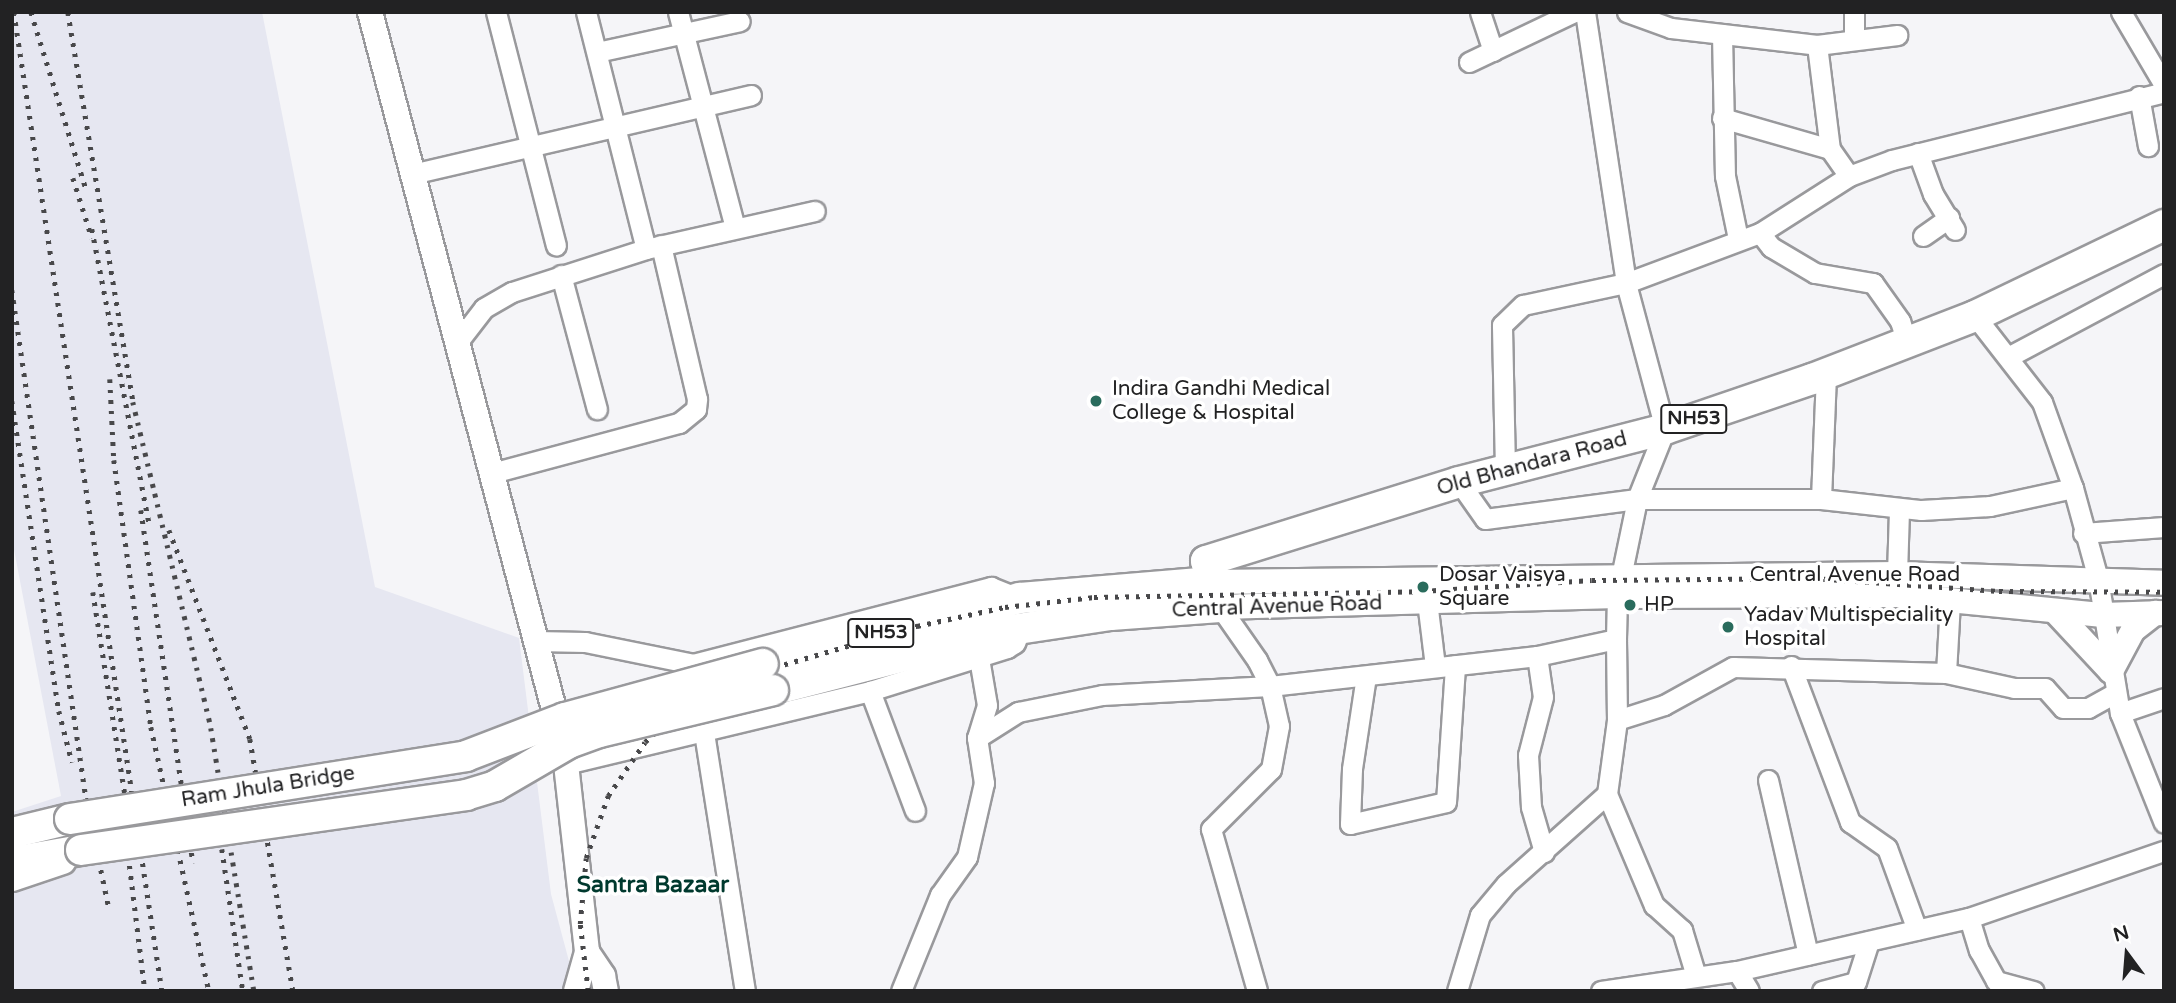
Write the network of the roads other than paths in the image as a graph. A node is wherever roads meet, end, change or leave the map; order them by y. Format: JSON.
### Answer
{"nodes":[{"id":1,"x":370,"y":12,"type":"edge"},
{"id":2,"x":496,"y":12,"type":"edge"},
{"id":3,"x":586,"y":12,"type":"edge"},
{"id":4,"x":678,"y":12,"type":"edge"},
{"id":5,"x":1480,"y":12,"type":"edge"},
{"id":6,"x":1574,"y":12,"type":"edge"},
{"id":7,"x":1585,"y":12,"type":"edge"},
{"id":8,"x":1627,"y":12,"type":"edge"},
{"id":9,"x":1854,"y":12,"type":"edge"},
{"id":10,"x":2121,"y":12,"type":"edge"},
{"id":11,"x":740,"y":21,"type":"dead end"},
{"id":12,"x":684,"y":34,"type":"junction"},
{"id":13,"x":1722,"y":34,"type":"junction"},
{"id":14,"x":1897,"y":35,"type":"dead end"},
{"id":15,"x":1854,"y":39,"type":"junction"},
{"id":16,"x":1817,"y":45,"type":"junction"},
{"id":17,"x":1493,"y":51,"type":"junction"},
{"id":18,"x":597,"y":52,"type":"junction"},
{"id":19,"x":1469,"y":62,"type":"dead end"},
{"id":20,"x":2164,"y":85,"type":"edge"},
{"id":21,"x":2164,"y":92,"type":"edge"},
{"id":22,"x":751,"y":95,"type":"dead end"},
{"id":23,"x":2139,"y":96,"type":"junction"},
{"id":24,"x":704,"y":106,"type":"junction"},
{"id":25,"x":1722,"y":118,"type":"junction"},
{"id":26,"x":616,"y":126,"type":"junction"},
{"id":27,"x":2148,"y":146,"type":"dead end"},
{"id":28,"x":530,"y":147,"type":"junction"},
{"id":29,"x":1830,"y":149,"type":"junction"},
{"id":30,"x":1918,"y":153,"type":"junction"},
{"id":31,"x":412,"y":174,"type":"junction"},
{"id":32,"x":1849,"y":176,"type":"junction"},
{"id":33,"x":815,"y":211,"type":"dead end"},
{"id":34,"x":2164,"y":225,"type":"edge"},
{"id":35,"x":735,"y":228,"type":"junction"},
{"id":36,"x":1760,"y":233,"type":"junction"},
{"id":37,"x":1923,"y":236,"type":"dead end"},
{"id":38,"x":1738,"y":239,"type":"junction"},
{"id":39,"x":556,"y":245,"type":"dead end"},
{"id":40,"x":654,"y":247,"type":"junction"},
{"id":41,"x":2164,"y":274,"type":"edge"},
{"id":42,"x":561,"y":275,"type":"junction"},
{"id":43,"x":1626,"y":284,"type":"junction"},
{"id":44,"x":1975,"y":316,"type":"junction"},
{"id":45,"x":1906,"y":340,"type":"junction"},
{"id":46,"x":457,"y":343,"type":"junction"},
{"id":47,"x":2008,"y":357,"type":"junction"},
{"id":48,"x":1826,"y":374,"type":"junction"},
{"id":49,"x":597,"y":409,"type":"dead end"},
{"id":50,"x":1665,"y":429,"type":"junction"},
{"id":51,"x":1506,"y":470,"type":"junction"},
{"id":52,"x":492,"y":473,"type":"junction"},
{"id":53,"x":1459,"y":482,"type":"junction"},
{"id":54,"x":2073,"y":488,"type":"junction"},
{"id":55,"x":1637,"y":499,"type":"junction"},
{"id":56,"x":1821,"y":499,"type":"junction"},
{"id":57,"x":1899,"y":509,"type":"junction"},
{"id":58,"x":2164,"y":527,"type":"edge"},
{"id":59,"x":2082,"y":533,"type":"junction"},
{"id":60,"x":1897,"y":574,"type":"junction"},
{"id":61,"x":2098,"y":579,"type":"junction"},
{"id":62,"x":1212,"y":583,"type":"junction"},
{"id":63,"x":2164,"y":583,"type":"edge"},
{"id":64,"x":1621,"y":586,"type":"junction"},
{"id":65,"x":1009,"y":601,"type":"junction"},
{"id":66,"x":1427,"y":601,"type":"junction"},
{"id":67,"x":1950,"y":601,"type":"junction"},
{"id":68,"x":2055,"y":611,"type":"junction"},
{"id":69,"x":2159,"y":613,"type":"edge"},
{"id":70,"x":2103,"y":615,"type":"junction"},
{"id":71,"x":1009,"y":630,"type":"junction"},
{"id":72,"x":1616,"y":639,"type":"junction"},
{"id":73,"x":537,"y":641,"type":"junction"},
{"id":74,"x":1537,"y":656,"type":"junction"},
{"id":75,"x":979,"y":658,"type":"junction"},
{"id":76,"x":693,"y":664,"type":"junction"},
{"id":77,"x":1445,"y":666,"type":"junction"},
{"id":78,"x":1791,"y":666,"type":"junction"},
{"id":79,"x":1946,"y":673,"type":"junction"},
{"id":80,"x":1366,"y":676,"type":"junction"},
{"id":81,"x":768,"y":677,"type":"junction"},
{"id":82,"x":2113,"y":682,"type":"junction"},
{"id":83,"x":1270,"y":686,"type":"junction"},
{"id":84,"x":870,"y":691,"type":"junction"},
{"id":85,"x":2164,"y":698,"type":"edge"},
{"id":86,"x":2120,"y":713,"type":"junction"},
{"id":87,"x":1616,"y":720,"type":"junction"},
{"id":88,"x":704,"y":733,"type":"junction"},
{"id":89,"x":977,"y":738,"type":"junction"},
{"id":90,"x":566,"y":764,"type":"junction"},
{"id":91,"x":1769,"y":780,"type":"dead end"},
{"id":92,"x":1607,"y":794,"type":"junction"},
{"id":93,"x":915,"y":811,"type":"dead end"},
{"id":94,"x":2164,"y":823,"type":"edge"},
{"id":95,"x":12,"y":833,"type":"edge"},
{"id":96,"x":81,"y":850,"type":"junction"},
{"id":97,"x":2164,"y":851,"type":"edge"},
{"id":98,"x":1544,"y":852,"type":"junction"},
{"id":99,"x":12,"y":862,"type":"edge"},
{"id":100,"x":12,"y":879,"type":"edge"},
{"id":101,"x":1969,"y":918,"type":"junction"},
{"id":102,"x":1917,"y":930,"type":"junction"},
{"id":103,"x":1869,"y":941,"type":"junction"},
{"id":104,"x":587,"y":952,"type":"junction"},
{"id":105,"x":1808,"y":954,"type":"junction"},
{"id":106,"x":1737,"y":971,"type":"junction"},
{"id":107,"x":1696,"y":976,"type":"junction"},
{"id":108,"x":1859,"y":986,"type":"edge"},
{"id":109,"x":2023,"y":990,"type":"edge"},
{"id":110,"x":576,"y":991,"type":"edge"},
{"id":111,"x":606,"y":991,"type":"edge"},
{"id":112,"x":745,"y":991,"type":"edge"},
{"id":113,"x":901,"y":991,"type":"edge"},
{"id":114,"x":1257,"y":991,"type":"edge"},
{"id":115,"x":1457,"y":991,"type":"edge"},
{"id":116,"x":1601,"y":991,"type":"edge"},
{"id":117,"x":1749,"y":991,"type":"edge"},
{"id":118,"x":1822,"y":991,"type":"edge"}],
"edges":[{"from":1,"to":31,"type":"main road"},
{"from":2,"to":28,"type":"street"},
{"from":3,"to":18,"type":"street"},
{"from":4,"to":12,"type":"street"},
{"from":5,"to":17,"type":"street"},
{"from":6,"to":17,"type":"street"},
{"from":7,"to":43,"type":"street"},
{"from":8,"to":13,"type":"street"},
{"from":9,"to":15,"type":"street"},
{"from":10,"to":20,"type":"street"},
{"from":11,"to":12,"type":"street"},
{"from":12,"to":18,"type":"street"},
{"from":12,"to":24,"type":"street"},
{"from":13,"to":16,"type":"street"},
{"from":13,"to":25,"type":"street"},
{"from":14,"to":15,"type":"street"},
{"from":15,"to":16,"type":"street"},
{"from":16,"to":29,"type":"street"},
{"from":17,"to":19,"type":"street"},
{"from":18,"to":26,"type":"street"},
{"from":21,"to":23,"type":"street"},
{"from":22,"to":24,"type":"street"},
{"from":23,"to":27,"type":"street"},
{"from":23,"to":30,"type":"street"},
{"from":24,"to":26,"type":"street"},
{"from":24,"to":35,"type":"street"},
{"from":25,"to":29,"type":"street"},
{"from":25,"to":38,"type":"street"},
{"from":26,"to":28,"type":"street"},
{"from":26,"to":40,"type":"street"},
{"from":28,"to":31,"type":"street"},
{"from":28,"to":39,"type":"street"},
{"from":29,"to":32,"type":"street"},
{"from":30,"to":32,"type":"street"},
{"from":30,"to":37,"type":"street"},
{"from":31,"to":46,"type":"main road"},
{"from":32,"to":36,"type":"street"},
{"from":33,"to":35,"type":"street"},
{"from":34,"to":44,"type":"highway","name":"Old Bhandara Road","number":"NH53"},
{"from":35,"to":40,"type":"street"},
{"from":36,"to":38,"type":"street"},
{"from":36,"to":45,"type":"street"},
{"from":38,"to":43,"type":"street"},
{"from":40,"to":42,"type":"street"},
{"from":40,"to":52,"type":"street"},
{"from":41,"to":47,"type":"street"},
{"from":42,"to":46,"type":"street"},
{"from":42,"to":49,"type":"street"},
{"from":43,"to":50,"type":"street"},
{"from":43,"to":51,"type":"street"},
{"from":44,"to":45,"type":"highway","name":"Old Bhandara Road","number":"NH53"},
{"from":44,"to":47,"type":"street"},
{"from":45,"to":48,"type":"highway","name":"Old Bhandara Road","number":"NH53"},
{"from":46,"to":52,"type":"main road"},
{"from":47,"to":54,"type":"street"},
{"from":48,"to":50,"type":"highway","name":"Old Bhandara Road","number":"NH53"},
{"from":48,"to":56,"type":"street"},
{"from":50,"to":51,"type":"highway","name":"Old Bhandara Road","number":"NH53"},
{"from":50,"to":55,"type":"street"},
{"from":51,"to":53,"type":"highway","name":"Old Bhandara Road","number":"NH53"},
{"from":52,"to":73,"type":"main road"},
{"from":53,"to":55,"type":"street"},
{"from":53,"to":62,"type":"highway","name":"Old Bhandara Road","number":"NH53"},
{"from":54,"to":57,"type":"street"},
{"from":54,"to":59,"type":"street"},
{"from":55,"to":56,"type":"street"},
{"from":55,"to":64,"type":"street"},
{"from":56,"to":57,"type":"street"},
{"from":57,"to":60,"type":"street"},
{"from":58,"to":59,"type":"street"},
{"from":59,"to":61,"type":"street"},
{"from":60,"to":61,"type":"main road","name":"Central Avenue Road"},
{"from":60,"to":64,"type":"main road","name":"Central Avenue Road"},
{"from":61,"to":63,"type":"main road","name":"Central Avenue Road"},
{"from":61,"to":70,"type":"street"},
{"from":62,"to":64,"type":"main road","name":"Central Avenue Road"},
{"from":62,"to":65,"type":"highway","number":"NH53"},
{"from":62,"to":66,"type":"main road","name":"Central Avenue Road"},
{"from":62,"to":71,"type":"highway","name":"Central Avenue Road"},
{"from":62,"to":83,"type":"street"},
{"from":64,"to":66,"type":"main road","name":"Central Avenue Road"},
{"from":64,"to":67,"type":"main road","name":"Central Avenue Road"},
{"from":64,"to":72,"type":"street"},
{"from":65,"to":76,"type":"street"},
{"from":65,"to":81,"type":"highway","number":"NH53"},
{"from":66,"to":77,"type":"street"},
{"from":67,"to":68,"type":"main road","name":"Central Avenue Road"},
{"from":67,"to":79,"type":"street"},
{"from":68,"to":70,"type":"main road","name":"Central Avenue Road"},
{"from":68,"to":82,"type":"main road"},
{"from":69,"to":70,"type":"main road","name":"Central Avenue Road"},
{"from":69,"to":82,"type":"main road"},
{"from":70,"to":82,"type":"street"},
{"from":71,"to":75,"type":"street"},
{"from":71,"to":81,"type":"highway","number":"NH53"},
{"from":72,"to":74,"type":"street"},
{"from":72,"to":87,"type":"street"},
{"from":73,"to":76,"type":"street"},
{"from":73,"to":90,"type":"main road"},
{"from":74,"to":77,"type":"street"},
{"from":74,"to":98,"type":"street"},
{"from":75,"to":84,"type":"street"},
{"from":75,"to":89,"type":"street"},
{"from":76,"to":88,"type":"street"},
{"from":77,"to":80,"type":"street"},
{"from":77,"to":80,"type":"street"},
{"from":78,"to":79,"type":"street"},
{"from":78,"to":87,"type":"street"},
{"from":78,"to":102,"type":"street"},
{"from":79,"to":82,"type":"street"},
{"from":80,"to":83,"type":"street"},
{"from":81,"to":95,"type":"highway","name":"Ram Jhula Bridge","bridge":true},
{"from":81,"to":96,"type":"highway","name":"Ram Jhula Bridge","bridge":true},
{"from":82,"to":86,"type":"street"},
{"from":83,"to":89,"type":"street"},
{"from":83,"to":114,"type":"street"},
{"from":84,"to":88,"type":"street"},
{"from":84,"to":93,"type":"street"},
{"from":85,"to":86,"type":"street"},
{"from":86,"to":94,"type":"street"},
{"from":87,"to":92,"type":"street"},
{"from":88,"to":90,"type":"street"},
{"from":88,"to":112,"type":"street"},
{"from":89,"to":113,"type":"street"},
{"from":90,"to":104,"type":"main road"},
{"from":91,"to":105,"type":"street"},
{"from":92,"to":98,"type":"street"},
{"from":92,"to":107,"type":"street"},
{"from":96,"to":99,"type":"highway","name":"Ram Jhula Bridge"},
{"from":96,"to":100,"type":"main road"},
{"from":97,"to":101,"type":"street"},
{"from":98,"to":115,"type":"street"},
{"from":101,"to":102,"type":"street"},
{"from":101,"to":109,"type":"street"},
{"from":102,"to":103,"type":"street"},
{"from":103,"to":105,"type":"street"},
{"from":103,"to":108,"type":"street"},
{"from":104,"to":110,"type":"main road"},
{"from":104,"to":111,"type":"main road"},
{"from":105,"to":106,"type":"street"},
{"from":106,"to":107,"type":"street"},
{"from":106,"to":117,"type":"street"},
{"from":107,"to":116,"type":"street"},
{"from":108,"to":118,"type":"street"}]}
